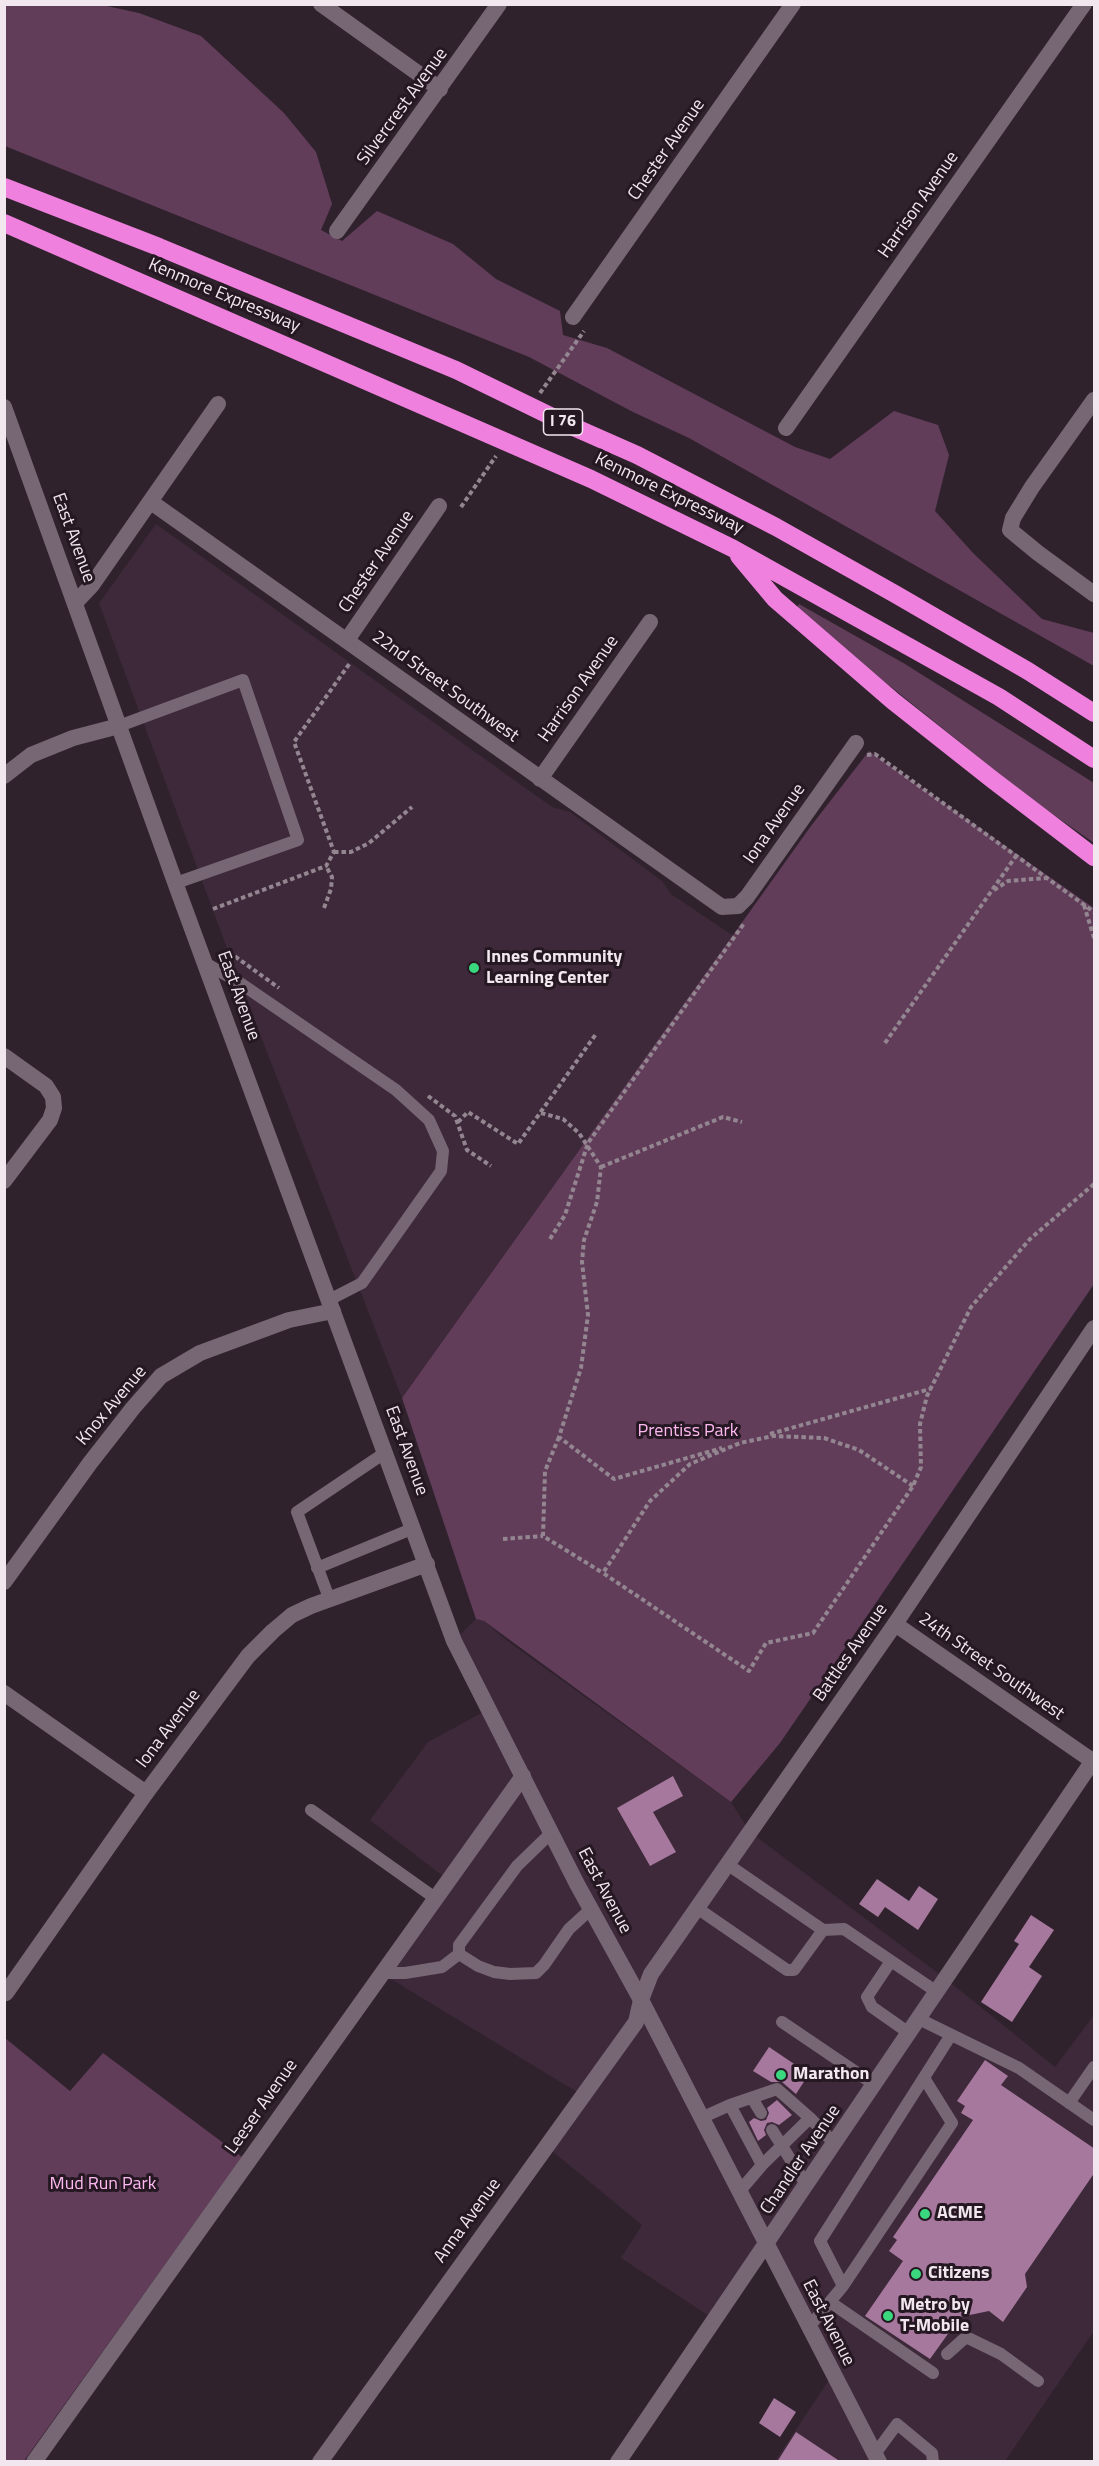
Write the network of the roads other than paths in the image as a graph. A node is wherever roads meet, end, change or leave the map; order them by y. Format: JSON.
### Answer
{"nodes":[{"id":1,"x":321,"y":4,"type":"edge"},
{"id":2,"x":499,"y":4,"type":"edge"},
{"id":3,"x":793,"y":4,"type":"edge"},
{"id":4,"x":1084,"y":4,"type":"edge"},
{"id":5,"x":440,"y":89,"type":"junction"},
{"id":6,"x":4,"y":187,"type":"edge"},
{"id":7,"x":4,"y":223,"type":"edge"},
{"id":8,"x":337,"y":231,"type":"dead end"},
{"id":9,"x":573,"y":317,"type":"dead end"},
{"id":10,"x":1095,"y":400,"type":"edge"},
{"id":11,"x":218,"y":404,"type":"dead end"},
{"id":12,"x":4,"y":408,"type":"edge"},
{"id":13,"x":786,"y":428,"type":"dead end"},
{"id":14,"x":151,"y":502,"type":"junction"},
{"id":15,"x":439,"y":506,"type":"dead end"},
{"id":16,"x":732,"y":548,"type":"junction"},
{"id":17,"x":1095,"y":594,"type":"edge"},
{"id":18,"x":75,"y":603,"type":"junction"},
{"id":19,"x":650,"y":622,"type":"dead end"},
{"id":20,"x":347,"y":640,"type":"junction"},
{"id":21,"x":1095,"y":713,"type":"edge"},
{"id":22,"x":120,"y":726,"type":"junction"},
{"id":23,"x":860,"y":749,"type":"road end"},
{"id":24,"x":1095,"y":759,"type":"edge"},
{"id":25,"x":4,"y":776,"type":"edge"},
{"id":26,"x":540,"y":779,"type":"junction"},
{"id":27,"x":1095,"y":857,"type":"edge"},
{"id":28,"x":176,"y":883,"type":"junction"},
{"id":29,"x":716,"y":903,"type":"joint"},
{"id":30,"x":205,"y":963,"type":"junction"},
{"id":31,"x":4,"y":1056,"type":"edge"},
{"id":32,"x":4,"y":1181,"type":"edge"},
{"id":33,"x":331,"y":1305,"type":"junction"},
{"id":34,"x":1095,"y":1328,"type":"edge"},
{"id":35,"x":386,"y":1452,"type":"junction"},
{"id":36,"x":414,"y":1528,"type":"junction"},
{"id":37,"x":427,"y":1564,"type":"junction"},
{"id":38,"x":317,"y":1568,"type":"junction"},
{"id":39,"x":4,"y":1582,"type":"edge"},
{"id":40,"x":329,"y":1598,"type":"junction"},
{"id":41,"x":895,"y":1624,"type":"junction"},
{"id":42,"x":4,"y":1693,"type":"edge"},
{"id":43,"x":1094,"y":1760,"type":"edge"},
{"id":44,"x":523,"y":1776,"type":"junction"},
{"id":45,"x":146,"y":1793,"type":"junction"},
{"id":46,"x":311,"y":1810,"type":"dead end"},
{"id":47,"x":551,"y":1833,"type":"junction"},
{"id":48,"x":727,"y":1864,"type":"junction"},
{"id":49,"x":435,"y":1898,"type":"junction"},
{"id":50,"x":697,"y":1908,"type":"junction"},
{"id":51,"x":591,"y":1909,"type":"junction"},
{"id":52,"x":824,"y":1930,"type":"junction"},
{"id":53,"x":459,"y":1954,"type":"junction"},
{"id":54,"x":891,"y":1961,"type":"junction"},
{"id":55,"x":381,"y":1973,"type":"junction"},
{"id":56,"x":937,"y":1992,"type":"junction"},
{"id":57,"x":6,"y":1993,"type":"edge"},
{"id":58,"x":641,"y":2000,"type":"junction"},
{"id":59,"x":782,"y":2022,"type":"dead end"},
{"id":60,"x":914,"y":2026,"type":"junction"},
{"id":61,"x":951,"y":2035,"type":"junction"},
{"id":62,"x":1095,"y":2067,"type":"edge"},
{"id":63,"x":924,"y":2078,"type":"junction"},
{"id":64,"x":874,"y":2085,"type":"junction"},
{"id":65,"x":752,"y":2098,"type":"junction"},
{"id":66,"x":1069,"y":2103,"type":"junction"},
{"id":67,"x":730,"y":2105,"type":"junction"},
{"id":68,"x":760,"y":2113,"type":"dead end"},
{"id":69,"x":701,"y":2118,"type":"junction"},
{"id":70,"x":810,"y":2118,"type":"junction"},
{"id":71,"x":1095,"y":2120,"type":"edge"},
{"id":72,"x":772,"y":2130,"type":"dead end"},
{"id":73,"x":782,"y":2144,"type":"junction"},
{"id":74,"x":835,"y":2144,"type":"junction"},
{"id":75,"x":762,"y":2165,"type":"junction"},
{"id":76,"x":807,"y":2186,"type":"junction"},
{"id":77,"x":739,"y":2192,"type":"junction"},
{"id":78,"x":766,"y":2246,"type":"junction"},
{"id":79,"x":843,"y":2286,"type":"junction"},
{"id":80,"x":830,"y":2301,"type":"junction"},
{"id":81,"x":809,"y":2327,"type":"junction"},
{"id":82,"x":947,"y":2354,"type":"dead end"},
{"id":83,"x":933,"y":2373,"type":"dead end"},
{"id":84,"x":1038,"y":2381,"type":"dead end"},
{"id":85,"x":933,"y":2457,"type":"edge"},
{"id":86,"x":877,"y":2458,"type":"edge"},
{"id":87,"x":34,"y":2462,"type":"edge"},
{"id":88,"x":320,"y":2462,"type":"edge"},
{"id":89,"x":618,"y":2462,"type":"edge"}],
"edges":[{"from":1,"to":5,"type":"street"},
{"from":2,"to":5,"type":"street","name":"Silvercrest Avenue"},
{"from":3,"to":9,"type":"street","name":"Chester Avenue"},
{"from":4,"to":13,"type":"street","name":"Harrison Avenue"},
{"from":5,"to":8,"type":"street","name":"Silvercrest Avenue"},
{"from":6,"to":21,"type":"highway","name":"Kenmore Expressway","number":"I 76"},
{"from":7,"to":16,"type":"highway","name":"Kenmore Expressway","number":"I 76"},
{"from":10,"to":17,"type":"street"},
{"from":11,"to":14,"type":"street"},
{"from":12,"to":18,"type":"street","name":"East Avenue"},
{"from":14,"to":18,"type":"street"},
{"from":14,"to":20,"type":"street","name":"22nd Street Southwest"},
{"from":15,"to":20,"type":"street","name":"Chester Avenue"},
{"from":16,"to":24,"type":"highway","name":"Kenmore Expressway","number":"I 76"},
{"from":16,"to":27,"type":"highway"},
{"from":18,"to":22,"type":"street","name":"East Avenue"},
{"from":19,"to":26,"type":"street","name":"Harrison Avenue"},
{"from":20,"to":26,"type":"street","name":"22nd Street Southwest"},
{"from":22,"to":25,"type":"street"},
{"from":22,"to":28,"type":"street","name":"East Avenue"},
{"from":22,"to":28,"type":"lane"},
{"from":23,"to":29,"type":"street","name":"Iona Avenue"},
{"from":26,"to":29,"type":"street","name":"22nd Street Southwest"},
{"from":28,"to":30,"type":"street","name":"East Avenue"},
{"from":30,"to":33,"type":"street","name":"East Avenue"},
{"from":30,"to":33,"type":"lane"},
{"from":31,"to":32,"type":"street"},
{"from":33,"to":35,"type":"street","name":"East Avenue"},
{"from":33,"to":39,"type":"street","name":"Knox Avenue"},
{"from":34,"to":41,"type":"street","name":"Battles Avenue"},
{"from":35,"to":36,"type":"street","name":"East Avenue"},
{"from":35,"to":38,"type":"lane"},
{"from":36,"to":37,"type":"street","name":"East Avenue"},
{"from":36,"to":38,"type":"lane"},
{"from":37,"to":40,"type":"street","name":"Iona Avenue"},
{"from":37,"to":44,"type":"street","name":"East Avenue"},
{"from":38,"to":40,"type":"lane"},
{"from":40,"to":45,"type":"street","name":"Iona Avenue"},
{"from":41,"to":43,"type":"street","name":"24th Street Southwest"},
{"from":41,"to":48,"type":"street","name":"Battles Avenue"},
{"from":42,"to":45,"type":"street"},
{"from":43,"to":56,"type":"street","name":"Chandler Avenue"},
{"from":44,"to":47,"type":"street","name":"East Avenue"},
{"from":44,"to":49,"type":"street","name":"Leeser Avenue"},
{"from":45,"to":57,"type":"street","name":"Iona Avenue"},
{"from":46,"to":49,"type":"lane"},
{"from":47,"to":51,"type":"street","name":"East Avenue"},
{"from":47,"to":53,"type":"lane"},
{"from":48,"to":50,"type":"street","name":"Battles Avenue"},
{"from":48,"to":52,"type":"lane"},
{"from":49,"to":55,"type":"street","name":"Leeser Avenue"},
{"from":50,"to":52,"type":"lane"},
{"from":50,"to":58,"type":"street","name":"Battles Avenue"},
{"from":51,"to":53,"type":"lane"},
{"from":51,"to":58,"type":"street","name":"East Avenue"},
{"from":52,"to":54,"type":"lane"},
{"from":53,"to":55,"type":"lane"},
{"from":54,"to":56,"type":"lane"},
{"from":54,"to":60,"type":"lane"},
{"from":55,"to":87,"type":"street","name":"Leeser Avenue"},
{"from":56,"to":60,"type":"street","name":"Chandler Avenue"},
{"from":58,"to":69,"type":"street","name":"East Avenue"},
{"from":58,"to":88,"type":"street","name":"Anna Avenue"},
{"from":59,"to":64,"type":"lane"},
{"from":60,"to":61,"type":"lane"},
{"from":60,"to":64,"type":"street","name":"Chandler Avenue"},
{"from":61,"to":63,"type":"lane"},
{"from":61,"to":66,"type":"lane"},
{"from":62,"to":66,"type":"lane"},
{"from":63,"to":79,"type":"lane"},
{"from":63,"to":79,"type":"lane"},
{"from":64,"to":74,"type":"street","name":"Chandler Avenue"},
{"from":65,"to":67,"type":"lane"},
{"from":65,"to":68,"type":"lane"},
{"from":65,"to":70,"type":"lane"},
{"from":66,"to":71,"type":"lane"},
{"from":67,"to":69,"type":"lane"},
{"from":67,"to":75,"type":"lane"},
{"from":69,"to":77,"type":"street","name":"East Avenue"},
{"from":70,"to":73,"type":"lane"},
{"from":70,"to":74,"type":"lane"},
{"from":72,"to":73,"type":"lane"},
{"from":73,"to":75,"type":"lane"},
{"from":73,"to":76,"type":"lane"},
{"from":74,"to":76,"type":"street","name":"Chandler Avenue"},
{"from":75,"to":77,"type":"lane"},
{"from":76,"to":78,"type":"street","name":"Chandler Avenue"},
{"from":77,"to":78,"type":"street","name":"East Avenue"},
{"from":78,"to":81,"type":"street","name":"East Avenue"},
{"from":78,"to":89,"type":"street","name":"Chandler Avenue"},
{"from":79,"to":80,"type":"lane"},
{"from":80,"to":81,"type":"lane"},
{"from":80,"to":83,"type":"lane"},
{"from":81,"to":86,"type":"street","name":"East Avenue"},
{"from":82,"to":84,"type":"lane"},
{"from":85,"to":86,"type":"lane"}]}
